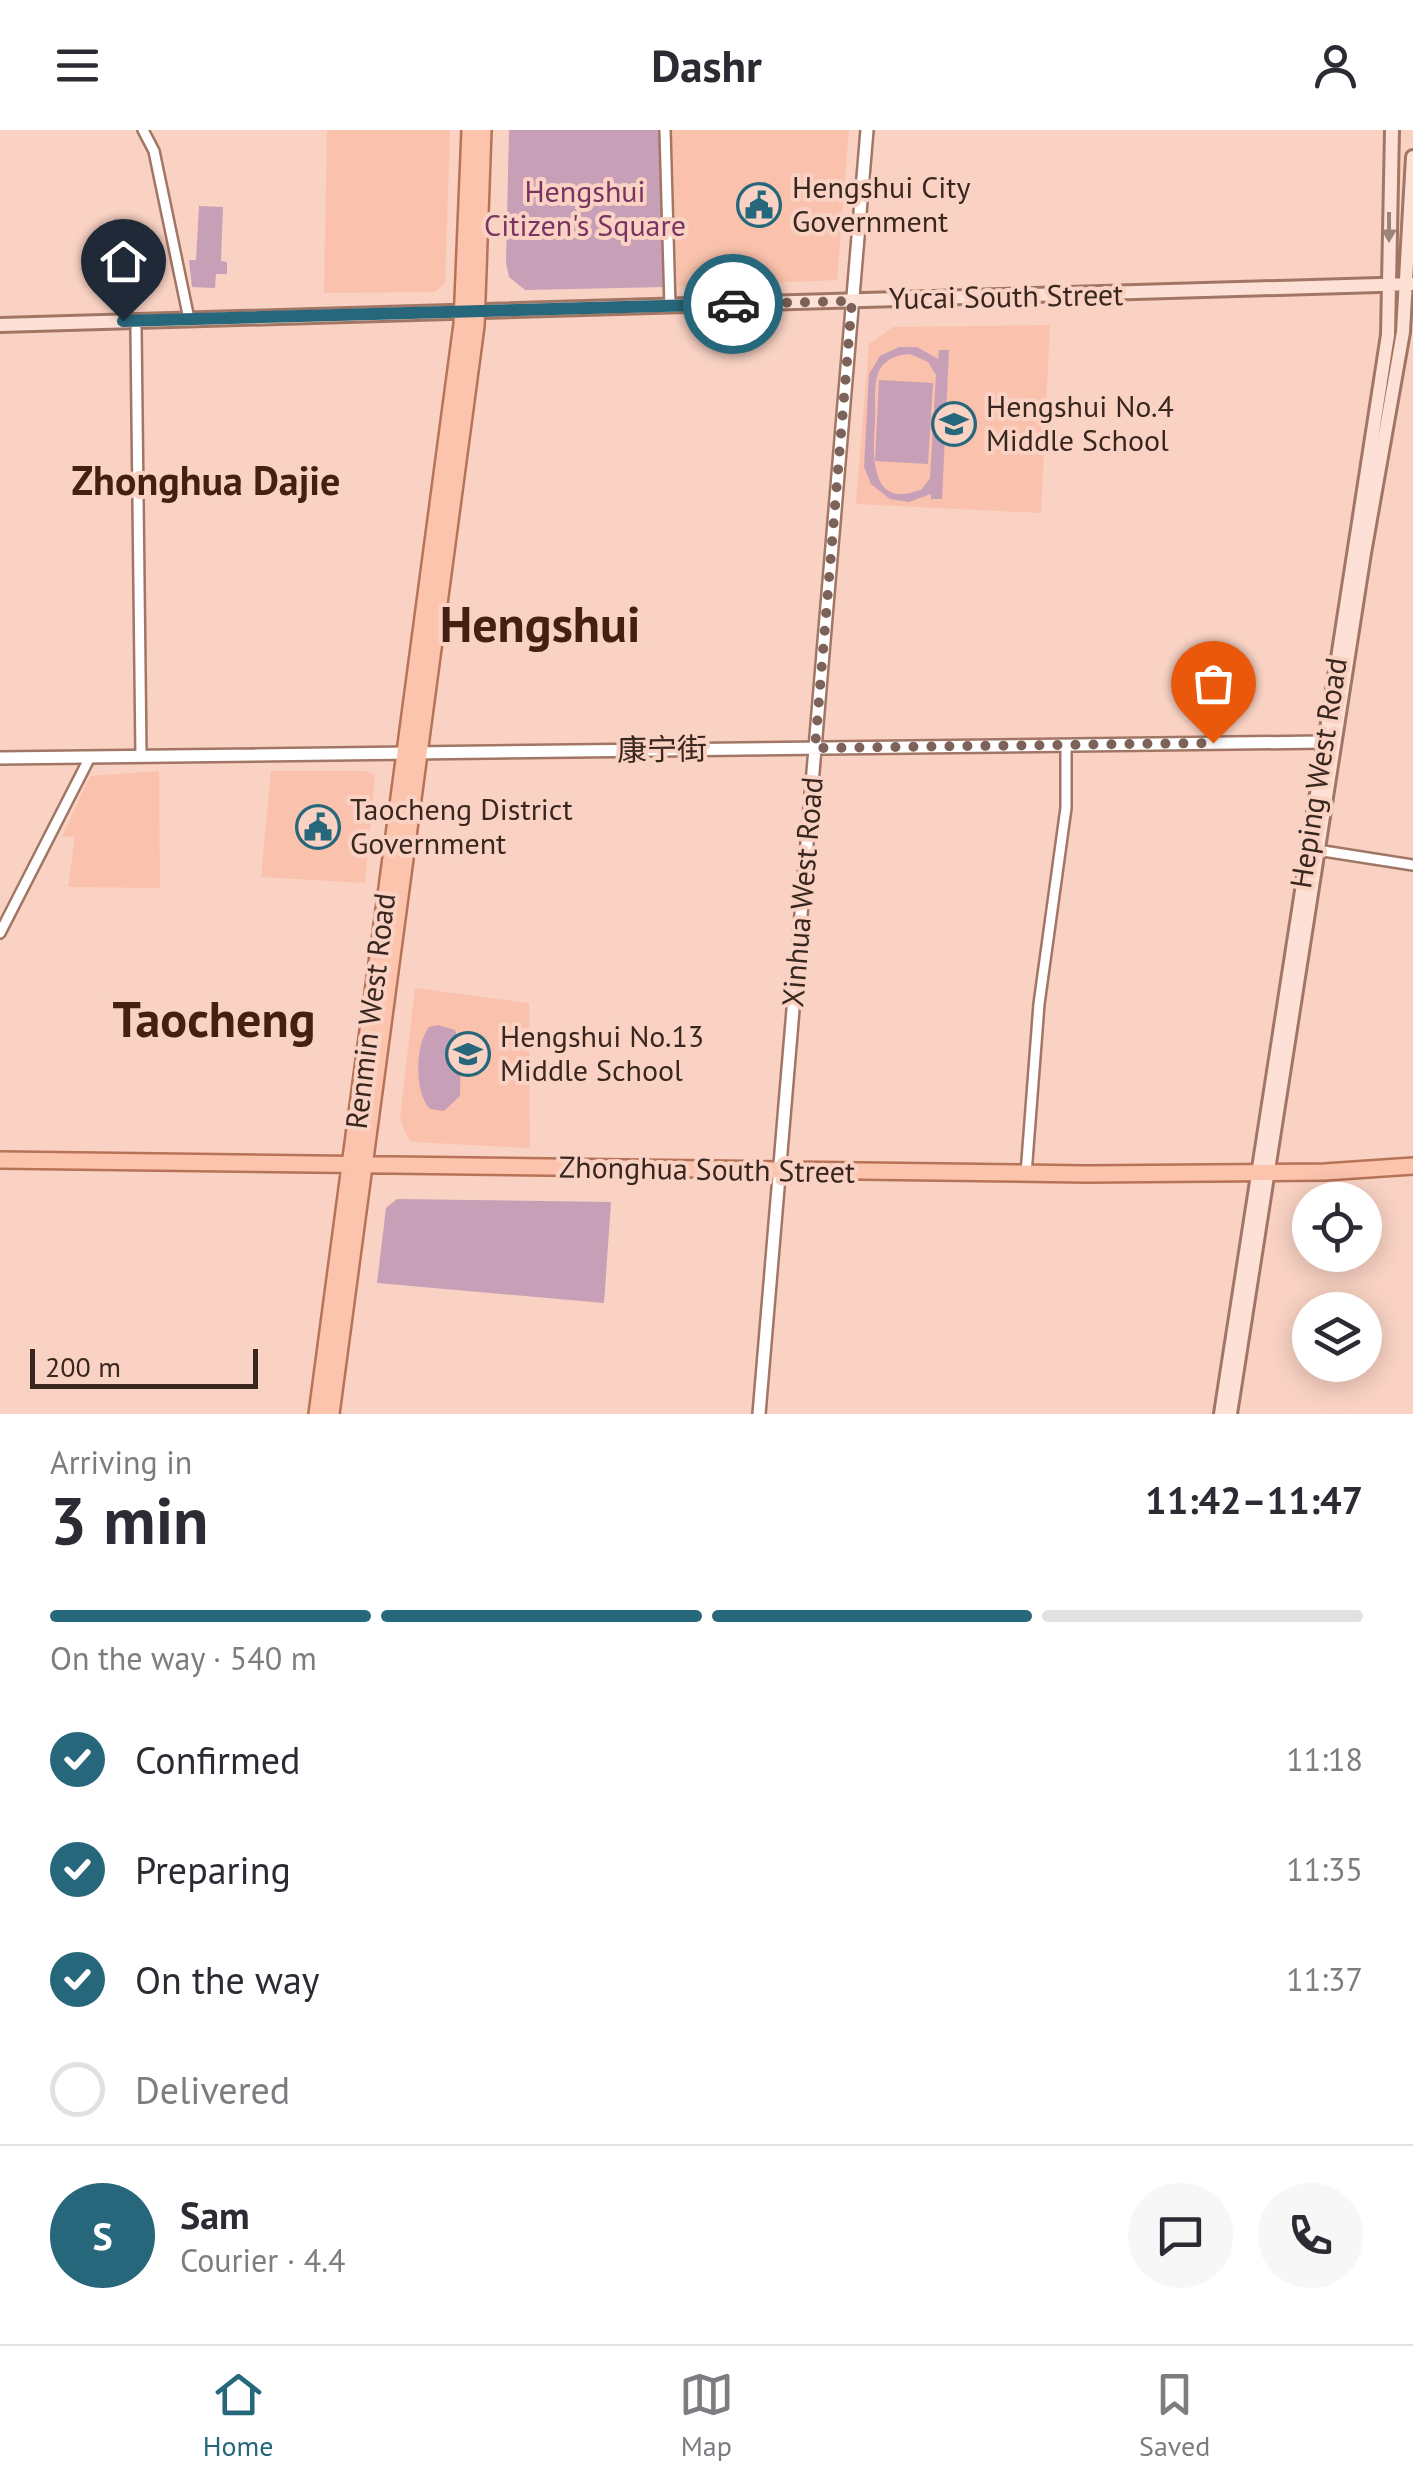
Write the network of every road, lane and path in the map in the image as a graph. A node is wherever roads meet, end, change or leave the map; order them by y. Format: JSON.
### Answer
{"nodes":[{"id":1,"x":143,"y":130,"type":"edge"},
{"id":2,"x":470,"y":130,"type":"edge"},
{"id":3,"x":483,"y":130,"type":"edge"},
{"id":4,"x":665,"y":130,"type":"edge"},
{"id":5,"x":866,"y":130,"type":"edge"},
{"id":6,"x":1392,"y":130,"type":"edge"},
{"id":7,"x":1413,"y":157,"type":"edge"},
{"id":8,"x":1411,"y":288,"type":"edge"},
{"id":9,"x":1389,"y":290,"type":"junction"},
{"id":10,"x":852,"y":305,"type":"junction"},
{"id":11,"x":670,"y":306,"type":"junction"},
{"id":12,"x":470,"y":315,"type":"junction"},
{"id":13,"x":189,"y":319,"type":"junction"},
{"id":14,"x":0,"y":325,"type":"edge"},
{"id":15,"x":136,"y":329,"type":"junction"},
{"id":16,"x":0,"y":333,"type":"edge"},
{"id":17,"x":1323,"y":742,"type":"junction"},
{"id":18,"x":1066,"y":745,"type":"junction"},
{"id":19,"x":815,"y":748,"type":"junction"},
{"id":20,"x":141,"y":756,"type":"junction"},
{"id":21,"x":410,"y":756,"type":"junction"},
{"id":22,"x":90,"y":757,"type":"junction"},
{"id":23,"x":0,"y":758,"type":"edge"},
{"id":24,"x":1317,"y":850,"type":"junction"},
{"id":25,"x":1413,"y":865,"type":"edge"},
{"id":26,"x":0,"y":933,"type":"edge"},
{"id":27,"x":0,"y":1160,"type":"edge"},
{"id":28,"x":1413,"y":1166,"type":"edge"},
{"id":29,"x":356,"y":1169,"type":"junction"},
{"id":30,"x":0,"y":1170,"type":"edge"},
{"id":31,"x":1026,"y":1174,"type":"junction"},
{"id":32,"x":779,"y":1175,"type":"junction"},
{"id":33,"x":1413,"y":1175,"type":"edge"},
{"id":34,"x":1262,"y":1177,"type":"junction"},
{"id":35,"x":317,"y":1414,"type":"edge"},
{"id":36,"x":331,"y":1414,"type":"edge"},
{"id":37,"x":759,"y":1414,"type":"edge"},
{"id":38,"x":1221,"y":1414,"type":"edge"},
{"id":39,"x":1230,"y":1414,"type":"edge"}],
"edges":[{"from":1,"to":13,"type":"street"},
{"from":2,"to":12,"type":"main road","name":"Renmin West Road"},
{"from":3,"to":12,"type":"main road","name":"Renmin West Road"},
{"from":4,"to":11,"type":"street"},
{"from":5,"to":10,"type":"street","name":"Xinhua West Road"},
{"from":6,"to":9,"type":"main road","name":"Heping West Road","one_way":true},
{"from":7,"to":8,"type":"main road","name":"Heping West Road"},
{"from":8,"to":9,"type":"main road","name":"Yucai South Street"},
{"from":8,"to":24,"type":"main road","name":"Heping West Road"},
{"from":9,"to":10,"type":"main road","name":"Yucai South Street"},
{"from":9,"to":17,"type":"main road","name":"Heping West Road"},
{"from":10,"to":11,"type":"main road","name":"Yucai South Street"},
{"from":10,"to":12,"type":"main road","name":"Yucai South Street"},
{"from":10,"to":19,"type":"street","name":"Xinhua West Road"},
{"from":11,"to":12,"type":"main road","name":"Yucai South Street"},
{"from":12,"to":13,"type":"main road","name":"Yucai South Street"},
{"from":12,"to":15,"type":"main road","name":"Yucai South Street"},
{"from":12,"to":21,"type":"main road","name":"Renmin West Road"},
{"from":13,"to":14,"type":"main road","name":"Yucai South Street"},
{"from":15,"to":16,"type":"main road","name":"Yucai South Street"},
{"from":15,"to":20,"type":"street"},
{"from":17,"to":18,"type":"street","name":"康宁街"},
{"from":17,"to":34,"type":"main road","name":"Heping West Road"},
{"from":18,"to":19,"type":"street","name":"康宁街"},
{"from":18,"to":31,"type":"street"},
{"from":19,"to":21,"type":"street","name":"康宁街"},
{"from":19,"to":32,"type":"street","name":"Xinhua West Road"},
{"from":20,"to":21,"type":"street","name":"康宁街"},
{"from":20,"to":22,"type":"street","name":"康宁街"},
{"from":21,"to":29,"type":"main road","name":"Renmin West Road"},
{"from":22,"to":23,"type":"street","name":"康宁街"},
{"from":22,"to":26,"type":"street"},
{"from":24,"to":25,"type":"street"},
{"from":24,"to":34,"type":"main road","name":"Heping West Road"},
{"from":27,"to":29,"type":"main road","name":"Zhonghua South Street"},
{"from":28,"to":34,"type":"main road","name":"Zhonghua South Street"},
{"from":29,"to":30,"type":"main road","name":"Zhonghua South Street"},
{"from":29,"to":32,"type":"main road","name":"Zhonghua South Street"},
{"from":29,"to":35,"type":"main road","name":"Renmin West Road"},
{"from":29,"to":36,"type":"main road","name":"Renmin West Road"},
{"from":31,"to":32,"type":"main road","name":"Zhonghua South Street"},
{"from":31,"to":34,"type":"main road","name":"Zhonghua South Street"},
{"from":32,"to":34,"type":"main road","name":"Zhonghua South Street"},
{"from":32,"to":37,"type":"street","name":"Xinhua West Road"},
{"from":33,"to":34,"type":"main road","name":"Zhonghua South Street"},
{"from":34,"to":38,"type":"main road","name":"Heping West Road"},
{"from":34,"to":39,"type":"main road","name":"Heping West Road"}]}
